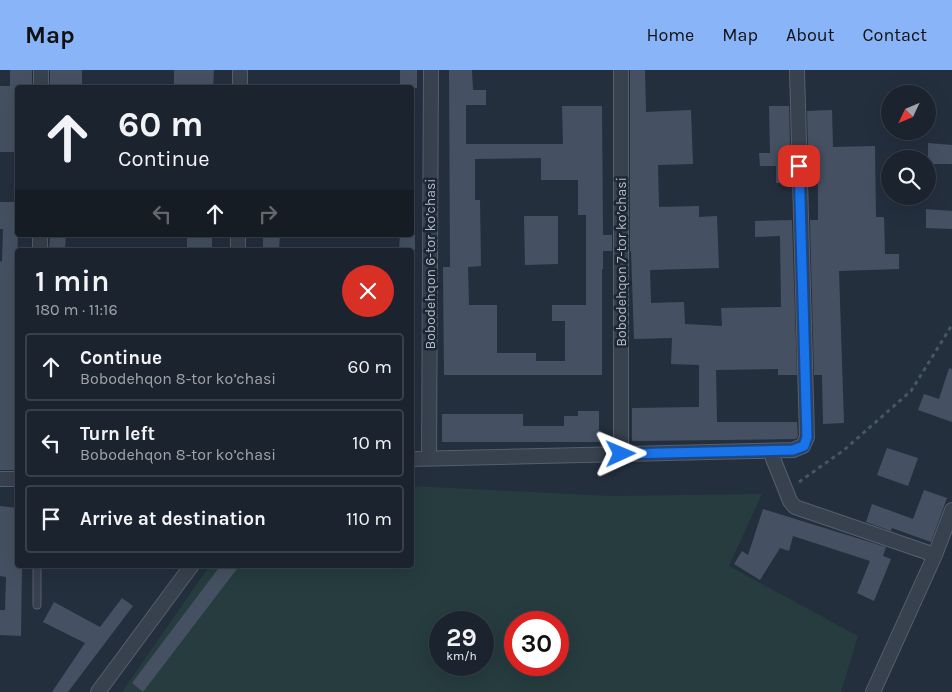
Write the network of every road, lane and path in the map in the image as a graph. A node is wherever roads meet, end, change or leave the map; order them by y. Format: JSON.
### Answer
{"nodes":[{"id":1,"x":41,"y":70,"type":"edge"},
{"id":2,"x":240,"y":70,"type":"edge"},
{"id":3,"x":431,"y":70,"type":"edge"},
{"id":4,"x":621,"y":70,"type":"edge"},
{"id":5,"x":797,"y":70,"type":"edge"},
{"id":6,"x":41,"y":85,"type":"edge"},
{"id":7,"x":240,"y":85,"type":"edge"},
{"id":8,"x":952,"y":325,"type":"edge"},
{"id":9,"x":770,"y":450,"type":"junction"},
{"id":10,"x":621,"y":454,"type":"junction"},
{"id":11,"x":414,"y":459,"type":"edge"},
{"id":12,"x":429,"y":459,"type":"junction"},
{"id":13,"x":0,"y":479,"type":"edge"},
{"id":14,"x":15,"y":479,"type":"edge"},
{"id":15,"x":786,"y":491,"type":"junction"},
{"id":16,"x":952,"y":510,"type":"edge"},
{"id":17,"x":935,"y":556,"type":"junction"},
{"id":18,"x":37,"y":568,"type":"edge"},
{"id":19,"x":190,"y":568,"type":"edge"},
{"id":20,"x":37,"y":604,"type":"dead end"},
{"id":21,"x":98,"y":692,"type":"edge"},
{"id":22,"x":873,"y":692,"type":"edge"}],
"edges":[{"from":1,"to":6,"type":"street"},
{"from":2,"to":7,"type":"street"},
{"from":3,"to":12,"type":"street","name":"Bobodehqon 6-tor koʼchasi"},
{"from":4,"to":10,"type":"street","name":"Bobodehqon 7-tor koʼchasi"},
{"from":5,"to":9,"type":"street"},
{"from":8,"to":15,"type":"path"},
{"from":9,"to":10,"type":"street"},
{"from":9,"to":15,"type":"street"},
{"from":10,"to":12,"type":"street"},
{"from":11,"to":12,"type":"street"},
{"from":13,"to":14,"type":"street"},
{"from":15,"to":17,"type":"street"},
{"from":16,"to":17,"type":"street"},
{"from":17,"to":22,"type":"street"},
{"from":18,"to":20,"type":"lane"},
{"from":19,"to":21,"type":"street"}]}
